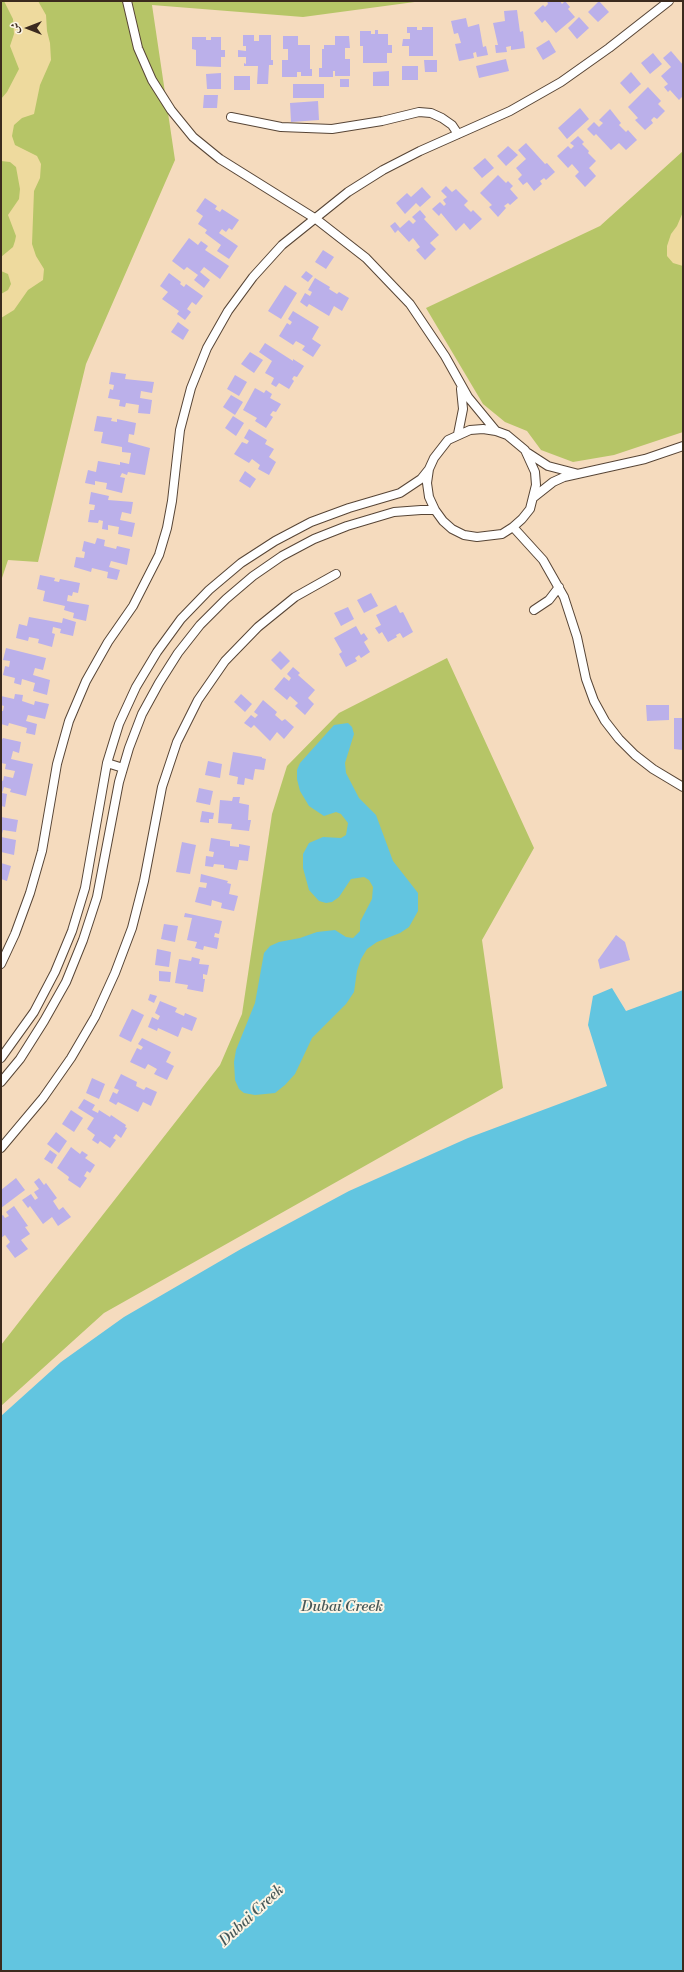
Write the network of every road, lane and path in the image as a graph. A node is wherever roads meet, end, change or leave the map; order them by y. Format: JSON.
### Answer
{"nodes":[{"id":1,"x":127,"y":1,"type":"edge"},
{"id":2,"x":669,"y":1,"type":"edge"},
{"id":3,"x":231,"y":117,"type":"dead end"},
{"id":4,"x":458,"y":134,"type":"junction"},
{"id":5,"x":316,"y":219,"type":"junction"},
{"id":6,"x":460,"y":384,"type":"junction"},
{"id":7,"x":496,"y":431,"type":"junction"},
{"id":8,"x":458,"y":434,"type":"junction"},
{"id":9,"x":683,"y":446,"type":"edge"},
{"id":10,"x":525,"y":450,"type":"junction"},
{"id":11,"x":429,"y":469,"type":"junction"},
{"id":12,"x":576,"y":474,"type":"junction"},
{"id":13,"x":534,"y":497,"type":"junction"},
{"id":14,"x":435,"y":510,"type":"junction"},
{"id":15,"x":513,"y":527,"type":"junction"},
{"id":16,"x":336,"y":574,"type":"dead end"},
{"id":17,"x":559,"y":587,"type":"junction"},
{"id":18,"x":534,"y":610,"type":"dead end"},
{"id":19,"x":107,"y":763,"type":"junction"},
{"id":20,"x":123,"y":768,"type":"junction"},
{"id":21,"x":683,"y":779,"type":"edge"},
{"id":22,"x":672,"y":781,"type":"junction"},
{"id":23,"x":683,"y":787,"type":"edge"},
{"id":24,"x":1,"y":964,"type":"edge"},
{"id":25,"x":1,"y":1058,"type":"edge"},
{"id":26,"x":1,"y":1082,"type":"edge"},
{"id":27,"x":1,"y":1148,"type":"edge"}],
"edges":[{"from":1,"to":5,"type":"lane"},
{"from":2,"to":4,"type":"lane"},
{"from":3,"to":4,"type":"lane"},
{"from":4,"to":5,"type":"lane"},
{"from":5,"to":6,"type":"lane"},
{"from":5,"to":24,"type":"lane"},
{"from":6,"to":7,"type":"lane"},
{"from":6,"to":8,"type":"lane"},
{"from":7,"to":8,"type":"lane"},
{"from":7,"to":10,"type":"lane"},
{"from":8,"to":11,"type":"lane"},
{"from":9,"to":12,"type":"lane"},
{"from":10,"to":12,"type":"lane"},
{"from":10,"to":13,"type":"lane"},
{"from":11,"to":14,"type":"lane"},
{"from":11,"to":19,"type":"lane"},
{"from":12,"to":13,"type":"lane"},
{"from":13,"to":15,"type":"lane"},
{"from":14,"to":15,"type":"lane"},
{"from":14,"to":20,"type":"lane"},
{"from":15,"to":17,"type":"lane"},
{"from":16,"to":27,"type":"lane"},
{"from":17,"to":18,"type":"lane"},
{"from":17,"to":22,"type":"lane"},
{"from":19,"to":20,"type":"lane"},
{"from":19,"to":25,"type":"lane"},
{"from":20,"to":26,"type":"lane"},
{"from":21,"to":22,"type":"lane"},
{"from":22,"to":23,"type":"lane"}]}
